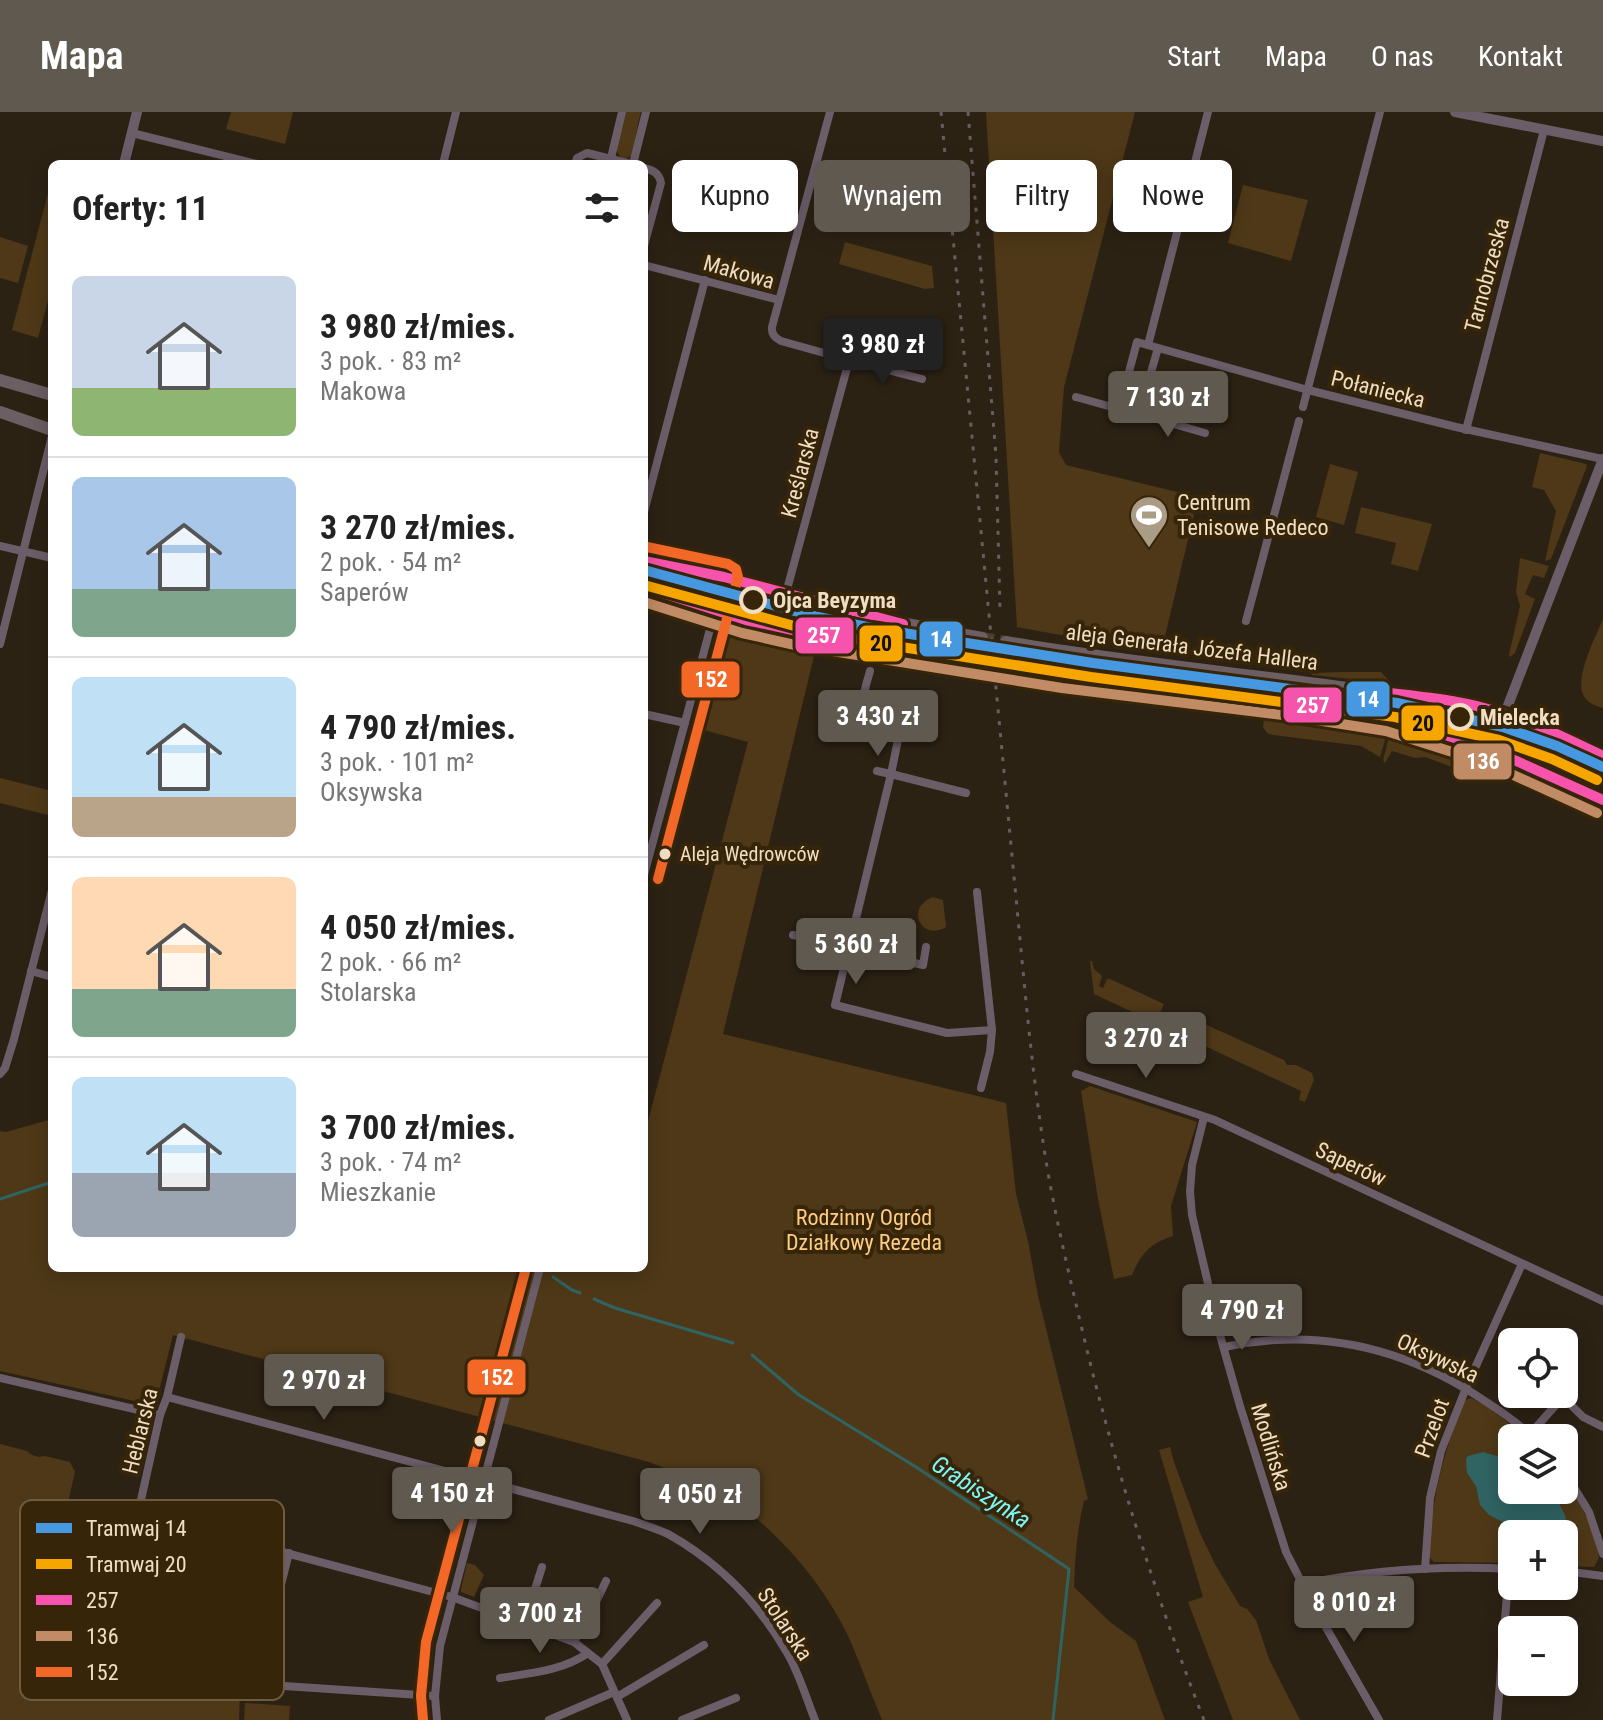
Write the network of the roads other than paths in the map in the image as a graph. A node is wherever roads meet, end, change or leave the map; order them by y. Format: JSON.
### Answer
{"nodes":[{"id":1,"x":137,"y":112,"type":"edge"},
{"id":2,"x":456,"y":112,"type":"edge"},
{"id":3,"x":622,"y":112,"type":"edge"},
{"id":4,"x":646,"y":112,"type":"edge"},
{"id":5,"x":830,"y":112,"type":"edge"},
{"id":6,"x":1208,"y":112,"type":"edge"},
{"id":7,"x":1380,"y":112,"type":"edge"},
{"id":8,"x":1459,"y":112,"type":"edge"},
{"id":9,"x":1544,"y":130,"type":"junction"},
{"id":10,"x":132,"y":133,"type":"junction"},
{"id":11,"x":1603,"y":141,"type":"edge"},
{"id":12,"x":611,"y":158,"type":"junction"},
{"id":13,"x":125,"y":160,"type":"edge"},
{"id":14,"x":241,"y":160,"type":"edge"},
{"id":15,"x":444,"y":160,"type":"edge"},
{"id":16,"x":576,"y":160,"type":"edge"},
{"id":17,"x":618,"y":160,"type":"edge"},
{"id":18,"x":633,"y":160,"type":"edge"},
{"id":19,"x":648,"y":169,"type":"edge"},
{"id":20,"x":648,"y":231,"type":"edge"},
{"id":21,"x":648,"y":266,"type":"edge"},
{"id":22,"x":705,"y":280,"type":"junction"},
{"id":23,"x":779,"y":300,"type":"junction"},
{"id":24,"x":1148,"y":345,"type":"junction"},
{"id":25,"x":1158,"y":348,"type":"junction"},
{"id":26,"x":847,"y":362,"type":"junction"},
{"id":27,"x":922,"y":379,"type":"dead end"},
{"id":28,"x":0,"y":380,"type":"edge"},
{"id":29,"x":1308,"y":390,"type":"junction"},
{"id":30,"x":48,"y":394,"type":"edge"},
{"id":31,"x":1076,"y":397,"type":"dead end"},
{"id":32,"x":1303,"y":407,"type":"dead end"},
{"id":33,"x":1119,"y":409,"type":"junction"},
{"id":34,"x":0,"y":412,"type":"edge"},
{"id":35,"x":1139,"y":414,"type":"junction"},
{"id":36,"x":1299,"y":421,"type":"dead end"},
{"id":37,"x":1466,"y":430,"type":"junction"},
{"id":38,"x":48,"y":431,"type":"edge"},
{"id":39,"x":1205,"y":433,"type":"dead end"},
{"id":40,"x":48,"y":449,"type":"edge"},
{"id":41,"x":1603,"y":459,"type":"edge"},
{"id":42,"x":648,"y":497,"type":"edge"},
{"id":43,"x":0,"y":546,"type":"edge"},
{"id":44,"x":23,"y":551,"type":"junction"},
{"id":45,"x":48,"y":557,"type":"edge"},
{"id":46,"x":648,"y":562,"type":"edge"},
{"id":47,"x":724,"y":577,"type":"junction"},
{"id":48,"x":648,"y":588,"type":"edge"},
{"id":49,"x":786,"y":593,"type":"junction"},
{"id":50,"x":715,"y":610,"type":"junction"},
{"id":51,"x":1246,"y":621,"type":"dead end"},
{"id":52,"x":982,"y":638,"type":"tunnel mouth"},
{"id":53,"x":1006,"y":642,"type":"tunnel mouth"},
{"id":54,"x":0,"y":644,"type":"edge"},
{"id":55,"x":984,"y":662,"type":"tunnel mouth"},
{"id":56,"x":1008,"y":665,"type":"tunnel mouth"},
{"id":57,"x":870,"y":671,"type":"dead end"},
{"id":58,"x":1505,"y":713,"type":"junction"},
{"id":59,"x":648,"y":715,"type":"edge"},
{"id":60,"x":685,"y":723,"type":"junction"},
{"id":61,"x":1492,"y":750,"type":"junction"},
{"id":62,"x":1603,"y":756,"type":"edge"},
{"id":63,"x":877,"y":771,"type":"dead end"},
{"id":64,"x":891,"y":774,"type":"junction"},
{"id":65,"x":966,"y":793,"type":"dead end"},
{"id":66,"x":1603,"y":800,"type":"edge"},
{"id":67,"x":648,"y":860,"type":"edge"},
{"id":68,"x":977,"y":892,"type":"dead end"},
{"id":69,"x":48,"y":905,"type":"edge"},
{"id":70,"x":793,"y":935,"type":"dead end"},
{"id":71,"x":849,"y":947,"type":"junction"},
{"id":72,"x":926,"y":947,"type":"dead end"},
{"id":73,"x":31,"y":971,"type":"junction"},
{"id":74,"x":48,"y":976,"type":"edge"},
{"id":75,"x":992,"y":1030,"type":"junction"},
{"id":76,"x":0,"y":1074,"type":"edge"},
{"id":77,"x":1076,"y":1074,"type":"dead end"},
{"id":78,"x":981,"y":1088,"type":"dead end"},
{"id":79,"x":1204,"y":1117,"type":"junction"},
{"id":80,"x":1522,"y":1264,"type":"junction"},
{"id":81,"x":539,"y":1272,"type":"edge"},
{"id":82,"x":1603,"y":1301,"type":"edge"},
{"id":83,"x":181,"y":1337,"type":"dead end"},
{"id":84,"x":1224,"y":1347,"type":"junction"},
{"id":85,"x":0,"y":1378,"type":"edge"},
{"id":86,"x":1466,"y":1388,"type":"junction"},
{"id":87,"x":167,"y":1397,"type":"junction"},
{"id":88,"x":160,"y":1415,"type":"junction"},
{"id":89,"x":1517,"y":1424,"type":"edge"},
{"id":90,"x":1542,"y":1424,"type":"edge"},
{"id":91,"x":1603,"y":1427,"type":"edge"},
{"id":92,"x":483,"y":1481,"type":"junction"},
{"id":93,"x":1578,"y":1494,"type":"edge"},
{"id":94,"x":142,"y":1500,"type":"edge"},
{"id":95,"x":284,"y":1552,"type":"edge"},
{"id":96,"x":289,"y":1553,"type":"junction"},
{"id":97,"x":1603,"y":1554,"type":"edge"},
{"id":98,"x":542,"y":1567,"type":"dead end"},
{"id":99,"x":1425,"y":1569,"type":"junction"},
{"id":100,"x":1498,"y":1569,"type":"edge"},
{"id":101,"x":284,"y":1573,"type":"edge"},
{"id":102,"x":1578,"y":1573,"type":"edge"},
{"id":103,"x":1603,"y":1576,"type":"edge"},
{"id":104,"x":606,"y":1581,"type":"dead end"},
{"id":105,"x":1302,"y":1584,"type":"junction"},
{"id":106,"x":452,"y":1597,"type":"junction"},
{"id":107,"x":1508,"y":1600,"type":"edge"},
{"id":108,"x":657,"y":1603,"type":"dead end"},
{"id":109,"x":524,"y":1624,"type":"junction"},
{"id":110,"x":574,"y":1642,"type":"junction"},
{"id":111,"x":704,"y":1645,"type":"dead end"},
{"id":112,"x":588,"y":1653,"type":"junction"},
{"id":113,"x":602,"y":1664,"type":"junction"},
{"id":114,"x":500,"y":1678,"type":"dead end"},
{"id":115,"x":284,"y":1686,"type":"edge"},
{"id":116,"x":616,"y":1694,"type":"junction"},
{"id":117,"x":435,"y":1696,"type":"junction"},
{"id":118,"x":736,"y":1698,"type":"dead end"},
{"id":119,"x":437,"y":1720,"type":"edge"},
{"id":120,"x":549,"y":1720,"type":"edge"},
{"id":121,"x":627,"y":1720,"type":"edge"},
{"id":122,"x":682,"y":1720,"type":"edge"},
{"id":123,"x":815,"y":1720,"type":"edge"},
{"id":124,"x":1379,"y":1720,"type":"edge"},
{"id":125,"x":1497,"y":1720,"type":"edge"}],
"edges":[{"from":1,"to":10,"type":"street"},
{"from":2,"to":15,"type":"street"},
{"from":3,"to":12,"type":"street"},
{"from":4,"to":18,"type":"street"},
{"from":5,"to":23,"type":"street"},
{"from":6,"to":24,"type":"street"},
{"from":7,"to":29,"type":"street"},
{"from":8,"to":9,"type":"street"},
{"from":9,"to":11,"type":"street"},
{"from":9,"to":37,"type":"street","name":"Tarnobrzeska"},
{"from":10,"to":13,"type":"street"},
{"from":10,"to":14,"type":"street"},
{"from":12,"to":16,"type":"street"},
{"from":12,"to":17,"type":"street"},
{"from":19,"to":20,"type":"street"},
{"from":21,"to":22,"type":"street","name":"Makowa"},
{"from":22,"to":23,"type":"street","name":"Makowa"},
{"from":22,"to":42,"type":"street"},
{"from":23,"to":26,"type":"street","name":"Makowa"},
{"from":24,"to":25,"type":"street","name":"Połaniecka"},
{"from":24,"to":33,"type":"street"},
{"from":25,"to":29,"type":"street","name":"Połaniecka"},
{"from":25,"to":35,"type":"street"},
{"from":26,"to":27,"type":"street","name":"Makowa"},
{"from":26,"to":49,"type":"street","name":"Kreślarska"},
{"from":28,"to":30,"type":"main road"},
{"from":29,"to":32,"type":"street"},
{"from":29,"to":37,"type":"street","name":"Połaniecka"},
{"from":31,"to":33,"type":"street"},
{"from":33,"to":35,"type":"street"},
{"from":34,"to":38,"type":"main road"},
{"from":35,"to":39,"type":"street"},
{"from":36,"to":51,"type":"street"},
{"from":37,"to":41,"type":"street","name":"Połaniecka"},
{"from":40,"to":44,"type":"street"},
{"from":41,"to":58,"type":"street"},
{"from":43,"to":44,"type":"street"},
{"from":44,"to":45,"type":"street"},
{"from":44,"to":54,"type":"street"},
{"from":46,"to":47,"type":"main road"},
{"from":47,"to":49,"type":"main road"},
{"from":47,"to":50,"type":"street"},
{"from":48,"to":50,"type":"main road"},
{"from":49,"to":52,"type":"main road"},
{"from":50,"to":55,"type":"main road"},
{"from":50,"to":60,"type":"street"},
{"from":53,"to":58,"type":"main road","name":"aleja Generała Józefa Hallera"},
{"from":56,"to":61,"type":"main road","name":"aleja Generała Józefa Hallera"},
{"from":57,"to":64,"type":"street"},
{"from":58,"to":61,"type":"street"},
{"from":58,"to":62,"type":"main road","name":"aleja Generała Józefa Hallera"},
{"from":59,"to":60,"type":"street"},
{"from":60,"to":67,"type":"street"},
{"from":61,"to":66,"type":"main road","name":"aleja Generała Józefa Hallera"},
{"from":63,"to":64,"type":"street"},
{"from":64,"to":65,"type":"street"},
{"from":64,"to":71,"type":"street"},
{"from":68,"to":75,"type":"street"},
{"from":69,"to":73,"type":"street"},
{"from":70,"to":71,"type":"street"},
{"from":71,"to":72,"type":"street"},
{"from":71,"to":75,"type":"street"},
{"from":73,"to":74,"type":"street"},
{"from":73,"to":76,"type":"street"},
{"from":75,"to":78,"type":"street"},
{"from":77,"to":79,"type":"street","name":"Saperów"},
{"from":79,"to":80,"type":"street","name":"Saperów"},
{"from":79,"to":84,"type":"street","name":"Modlińska"},
{"from":80,"to":82,"type":"street","name":"Saperów"},
{"from":80,"to":86,"type":"street","name":"Przelot"},
{"from":81,"to":92,"type":"street"},
{"from":83,"to":87,"type":"street","name":"Heblarska"},
{"from":84,"to":86,"type":"street","name":"Oksywska"},
{"from":84,"to":105,"type":"street","name":"Modlińska"},
{"from":85,"to":88,"type":"street"},
{"from":86,"to":89,"type":"street","name":"Oksywska"},
{"from":86,"to":99,"type":"street","name":"Przelot"},
{"from":87,"to":88,"type":"street","name":"Heblarska"},
{"from":87,"to":92,"type":"street","name":"Stolarska"},
{"from":88,"to":94,"type":"street","name":"Heblarska"},
{"from":90,"to":91,"type":"street","name":"Oksywska"},
{"from":92,"to":106,"type":"street"},
{"from":92,"to":123,"type":"street","name":"Stolarska"},
{"from":93,"to":97,"type":"street"},
{"from":95,"to":96,"type":"street"},
{"from":96,"to":101,"type":"street"},
{"from":96,"to":106,"type":"street"},
{"from":98,"to":109,"type":"street"},
{"from":99,"to":100,"type":"street"},
{"from":99,"to":105,"type":"street"},
{"from":102,"to":103,"type":"street"},
{"from":104,"to":110,"type":"street"},
{"from":105,"to":124,"type":"street","name":"Modlińska"},
{"from":106,"to":109,"type":"street"},
{"from":106,"to":117,"type":"street"},
{"from":107,"to":125,"type":"street"},
{"from":108,"to":113,"type":"street"},
{"from":109,"to":110,"type":"street"},
{"from":110,"to":112,"type":"street"},
{"from":111,"to":116,"type":"street"},
{"from":112,"to":113,"type":"street"},
{"from":112,"to":114,"type":"street"},
{"from":113,"to":116,"type":"street"},
{"from":115,"to":117,"type":"street","name":"Heblarska"},
{"from":116,"to":120,"type":"street"},
{"from":116,"to":121,"type":"street"},
{"from":117,"to":119,"type":"street"},
{"from":118,"to":122,"type":"street"}]}
